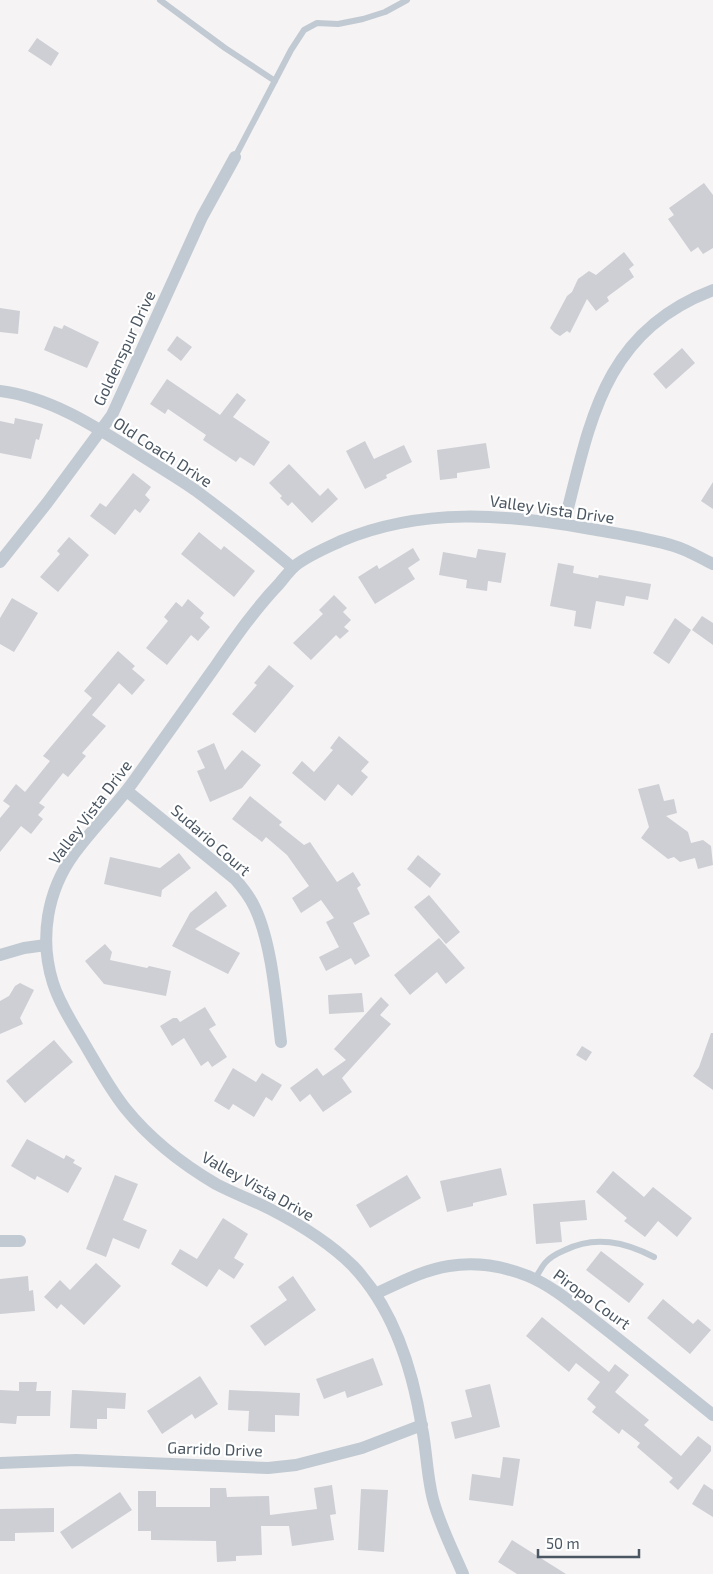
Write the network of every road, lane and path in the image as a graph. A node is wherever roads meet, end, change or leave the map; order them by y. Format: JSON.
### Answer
{"nodes":[{"id":1,"x":160,"y":0,"type":"edge"},
{"id":2,"x":407,"y":0,"type":"edge"},
{"id":3,"x":275,"y":81,"type":"junction"},
{"id":4,"x":235,"y":158,"type":"joint"},
{"id":5,"x":713,"y":290,"type":"edge"},
{"id":6,"x":0,"y":391,"type":"edge"},
{"id":7,"x":101,"y":430,"type":"junction"},
{"id":8,"x":564,"y":524,"type":"junction"},
{"id":9,"x":0,"y":562,"type":"edge"},
{"id":10,"x":713,"y":564,"type":"edge"},
{"id":11,"x":293,"y":568,"type":"junction"},
{"id":12,"x":126,"y":791,"type":"junction"},
{"id":13,"x":46,"y":945,"type":"junction"},
{"id":14,"x":0,"y":955,"type":"edge"},
{"id":15,"x":281,"y":1042,"type":"dead end"},
{"id":16,"x":0,"y":1241,"type":"edge"},
{"id":17,"x":20,"y":1241,"type":"dead end"},
{"id":18,"x":654,"y":1257,"type":"dead end"},
{"id":19,"x":535,"y":1279,"type":"junction"},
{"id":20,"x":375,"y":1294,"type":"junction"},
{"id":21,"x":713,"y":1414,"type":"edge"},
{"id":22,"x":422,"y":1425,"type":"junction"},
{"id":23,"x":0,"y":1463,"type":"edge"},
{"id":24,"x":463,"y":1574,"type":"edge"}],
"edges":[{"from":1,"to":3,"type":"lane"},
{"from":2,"to":3,"type":"lane"},
{"from":3,"to":4,"type":"lane"},
{"from":4,"to":7,"type":"street","name":"Goldenspur Drive"},
{"from":5,"to":8,"type":"street"},
{"from":6,"to":7,"type":"street","name":"Old Coach Drive"},
{"from":7,"to":9,"type":"street","name":"Goldenspur Drive"},
{"from":7,"to":11,"type":"street","name":"Old Coach Drive"},
{"from":8,"to":10,"type":"street","name":"Valley Vista Drive"},
{"from":8,"to":11,"type":"street","name":"Valley Vista Drive"},
{"from":11,"to":12,"type":"street","name":"Valley Vista Drive"},
{"from":12,"to":13,"type":"street","name":"Valley Vista Drive"},
{"from":12,"to":15,"type":"street","name":"Sudario Court"},
{"from":13,"to":14,"type":"street"},
{"from":13,"to":20,"type":"street","name":"Valley Vista Drive"},
{"from":16,"to":17,"type":"street"},
{"from":18,"to":19,"type":"lane"},
{"from":19,"to":20,"type":"street","name":"Piropo Court"},
{"from":19,"to":21,"type":"street","name":"Piropo Court"},
{"from":20,"to":22,"type":"street","name":"Valley Vista Drive"},
{"from":22,"to":23,"type":"street","name":"Garrido Drive"},
{"from":22,"to":24,"type":"street","name":"Valley Vista Drive"}]}
